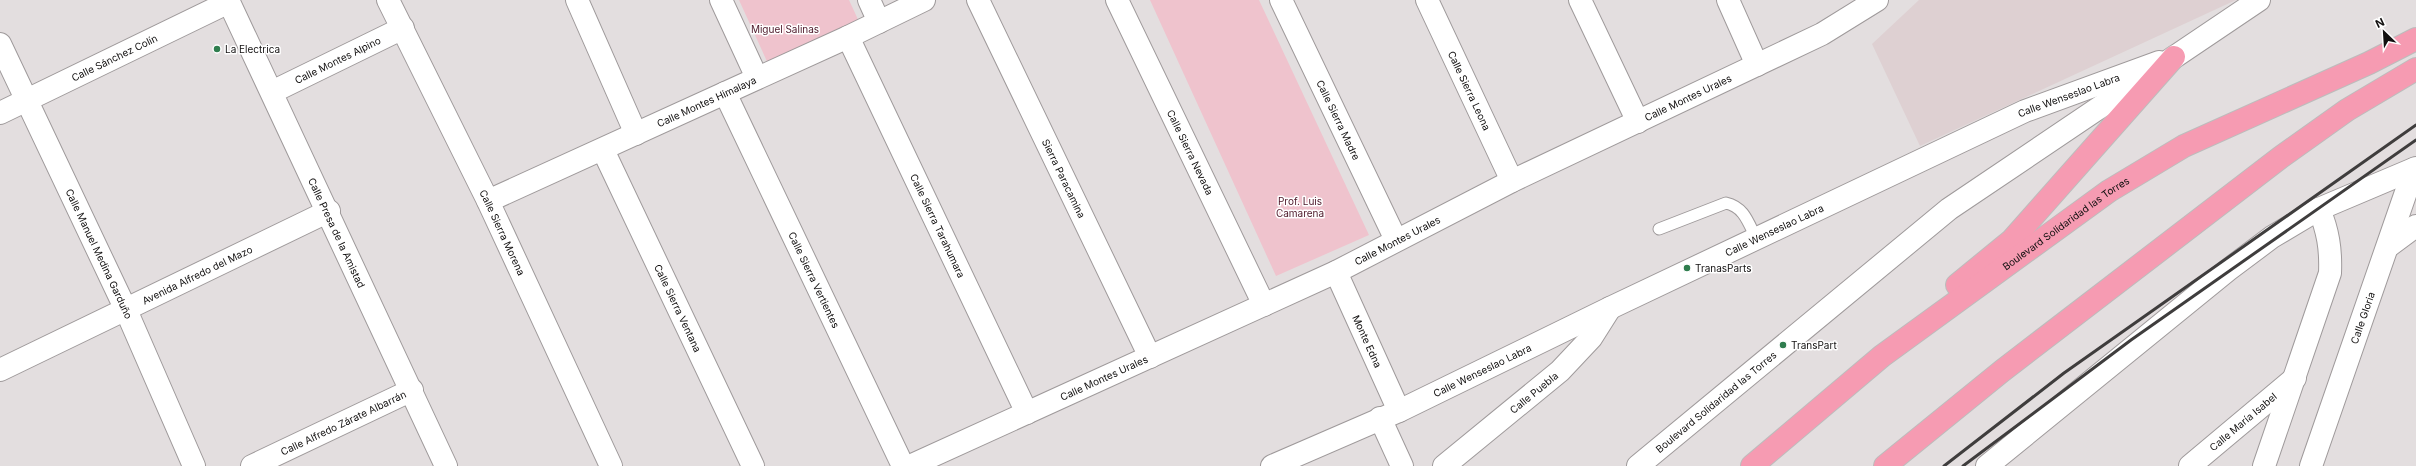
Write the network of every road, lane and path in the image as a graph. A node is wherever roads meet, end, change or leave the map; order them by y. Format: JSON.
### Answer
{"nodes":[{"id":1,"x":388,"y":0,"type":"edge"},
{"id":2,"x":577,"y":0,"type":"edge"},
{"id":3,"x":721,"y":0,"type":"edge"},
{"id":4,"x":869,"y":0,"type":"edge"},
{"id":5,"x":924,"y":0,"type":"edge"},
{"id":6,"x":978,"y":0,"type":"edge"},
{"id":7,"x":1117,"y":0,"type":"edge"},
{"id":8,"x":1281,"y":0,"type":"edge"},
{"id":9,"x":1427,"y":0,"type":"edge"},
{"id":10,"x":1580,"y":0,"type":"edge"},
{"id":11,"x":1728,"y":0,"type":"edge"},
{"id":12,"x":1877,"y":0,"type":"edge"},
{"id":13,"x":2259,"y":0,"type":"edge"},
{"id":14,"x":228,"y":1,"type":"edge"},
{"id":15,"x":879,"y":22,"type":"junction"},
{"id":16,"x":402,"y":28,"type":"junction"},
{"id":17,"x":848,"y":37,"type":"junction"},
{"id":18,"x":2416,"y":39,"type":"edge"},
{"id":19,"x":0,"y":44,"type":"edge"},
{"id":20,"x":2174,"y":57,"type":"junction"},
{"id":21,"x":1756,"y":65,"type":"junction"},
{"id":22,"x":2416,"y":69,"type":"edge"},
{"id":23,"x":757,"y":78,"type":"junction"},
{"id":24,"x":272,"y":92,"type":"junction"},
{"id":25,"x":725,"y":93,"type":"junction"},
{"id":26,"x":27,"y":100,"type":"junction"},
{"id":27,"x":0,"y":113,"type":"edge"},
{"id":28,"x":1638,"y":122,"type":"junction"},
{"id":29,"x":636,"y":134,"type":"junction"},
{"id":30,"x":603,"y":150,"type":"junction"},
{"id":31,"x":2415,"y":169,"type":"edge"},
{"id":32,"x":1512,"y":181,"type":"junction"},
{"id":33,"x":488,"y":202,"type":"junction"},
{"id":34,"x":2319,"y":209,"type":"junction"},
{"id":35,"x":328,"y":211,"type":"junction"},
{"id":36,"x":1659,"y":229,"type":"dead end"},
{"id":37,"x":2413,"y":234,"type":"edge"},
{"id":38,"x":1756,"y":238,"type":"junction"},
{"id":39,"x":1396,"y":240,"type":"junction"},
{"id":40,"x":2390,"y":245,"type":"junction"},
{"id":41,"x":1336,"y":272,"type":"junction"},
{"id":42,"x":1264,"y":305,"type":"junction"},
{"id":43,"x":1610,"y":308,"type":"junction"},
{"id":44,"x":126,"y":310,"type":"junction"},
{"id":45,"x":1882,"y":356,"type":"junction"},
{"id":46,"x":1150,"y":357,"type":"junction"},
{"id":47,"x":0,"y":370,"type":"edge"},
{"id":48,"x":2296,"y":377,"type":"junction"},
{"id":49,"x":412,"y":390,"type":"junction"},
{"id":50,"x":1027,"y":413,"type":"junction"},
{"id":51,"x":1389,"y":415,"type":"junction"},
{"id":52,"x":194,"y":466,"type":"edge"},
{"id":53,"x":252,"y":466,"type":"edge"},
{"id":54,"x":446,"y":466,"type":"edge"},
{"id":55,"x":611,"y":466,"type":"edge"},
{"id":56,"x":753,"y":466,"type":"edge"},
{"id":57,"x":903,"y":466,"type":"edge"},
{"id":58,"x":910,"y":466,"type":"edge"},
{"id":59,"x":1272,"y":466,"type":"edge"},
{"id":60,"x":1402,"y":466,"type":"edge"},
{"id":61,"x":1444,"y":466,"type":"edge"},
{"id":62,"x":1638,"y":466,"type":"edge"},
{"id":63,"x":1752,"y":466,"type":"edge"},
{"id":64,"x":1885,"y":466,"type":"edge"},
{"id":65,"x":1987,"y":466,"type":"edge"},
{"id":66,"x":2190,"y":466,"type":"edge"},
{"id":67,"x":2264,"y":466,"type":"edge"},
{"id":68,"x":2312,"y":466,"type":"edge"}],
"edges":[{"from":1,"to":16,"type":"street","name":"Calle Sierra Morena"},
{"from":2,"to":29,"type":"street"},
{"from":3,"to":23,"type":"street"},
{"from":4,"to":15,"type":"street"},
{"from":5,"to":15,"type":"street","name":"Calle Montes Himalaya"},
{"from":6,"to":46,"type":"street","name":"Sierra Paracamina"},
{"from":7,"to":42,"type":"street","name":"Calle Sierra Nevada"},
{"from":8,"to":39,"type":"street","name":"Calle Sierra Madre"},
{"from":9,"to":32,"type":"street","name":"Calle Sierra Leona"},
{"from":10,"to":28,"type":"street"},
{"from":11,"to":21,"type":"street"},
{"from":12,"to":21,"type":"street","name":"Calle Montes Urales"},
{"from":13,"to":20,"type":"street","name":"Boulevard Solidaridad las Torres"},
{"from":14,"to":24,"type":"street","name":"Calle Presa de la Amistad"},
{"from":14,"to":26,"type":"street","name":"Calle Sánchez Colín"},
{"from":15,"to":17,"type":"street","name":"Calle Montes Himalaya"},
{"from":16,"to":24,"type":"street","name":"Calle Montes Alpino"},
{"from":16,"to":33,"type":"street","name":"Calle Sierra Morena"},
{"from":17,"to":23,"type":"street","name":"Calle Montes Himalaya"},
{"from":17,"to":50,"type":"street","name":"Calle Sierra Tarahumara"},
{"from":18,"to":45,"type":"highway","name":"Boulevard Solidaridad las Torres"},
{"from":19,"to":26,"type":"street","name":"Calle Manuel Medina Garduño"},
{"from":20,"to":38,"type":"street","name":"Calle Wenseslao Labra"},
{"from":20,"to":45,"type":"highway"},
{"from":20,"to":62,"type":"street","name":"Boulevard Solidaridad las Torres"},
{"from":21,"to":28,"type":"street","name":"Calle Montes Urales"},
{"from":22,"to":64,"type":"highway"},
{"from":23,"to":25,"type":"street","name":"Calle Montes Himalaya"},
{"from":24,"to":35,"type":"street","name":"Calle Presa de la Amistad"},
{"from":25,"to":29,"type":"street","name":"Calle Montes Himalaya"},
{"from":25,"to":57,"type":"street","name":"Calle Sierra Vertientes"},
{"from":26,"to":27,"type":"street","name":"Calle Sánchez Colín"},
{"from":26,"to":44,"type":"street","name":"Calle Manuel Medina Garduño"},
{"from":28,"to":32,"type":"street","name":"Calle Montes Urales"},
{"from":29,"to":30,"type":"street","name":"Calle Montes Himalaya"},
{"from":30,"to":33,"type":"street","name":"Calle Montes Himalaya"},
{"from":30,"to":56,"type":"street","name":"Calle Sierra Ventana"},
{"from":31,"to":34,"type":"street"},
{"from":31,"to":40,"type":"street","name":"Calle Gloria"},
{"from":32,"to":39,"type":"street","name":"Calle Montes Urales"},
{"from":33,"to":55,"type":"street","name":"Calle Sierra Morena"},
{"from":34,"to":48,"type":"street"},
{"from":34,"to":65,"type":"street"},
{"from":35,"to":44,"type":"street","name":"Avenida Alfredo del Mazo"},
{"from":35,"to":49,"type":"street","name":"Calle Presa de la Amistad"},
{"from":36,"to":38,"type":"lane"},
{"from":37,"to":40,"type":"street"},
{"from":38,"to":43,"type":"street","name":"Calle Wenseslao Labra"},
{"from":39,"to":41,"type":"street","name":"Calle Montes Urales"},
{"from":40,"to":68,"type":"street","name":"Calle Gloria"},
{"from":41,"to":42,"type":"street","name":"Calle Montes Urales"},
{"from":41,"to":51,"type":"street","name":"Monte Edna"},
{"from":42,"to":46,"type":"street","name":"Calle Montes Urales"},
{"from":43,"to":51,"type":"street","name":"Calle Wenseslao Labra"},
{"from":43,"to":61,"type":"street","name":"Calle Puebla"},
{"from":44,"to":47,"type":"street","name":"Avenida Alfredo del Mazo"},
{"from":44,"to":52,"type":"street","name":"Calle Manuel Medina Garduño"},
{"from":45,"to":63,"type":"highway","name":"Boulevard Solidaridad las Torres"},
{"from":46,"to":50,"type":"street","name":"Calle Montes Urales"},
{"from":48,"to":66,"type":"street","name":"Calle María Isabel"},
{"from":48,"to":67,"type":"street"},
{"from":49,"to":53,"type":"street","name":"Calle Alfredo Zárate Albarrán"},
{"from":49,"to":54,"type":"street","name":"Calle Presa de la Amistad"},
{"from":50,"to":58,"type":"street","name":"Calle Montes Urales"},
{"from":51,"to":59,"type":"street","name":"Calle Wenseslao Labra"},
{"from":51,"to":60,"type":"street","name":"Monte Edna"}]}
